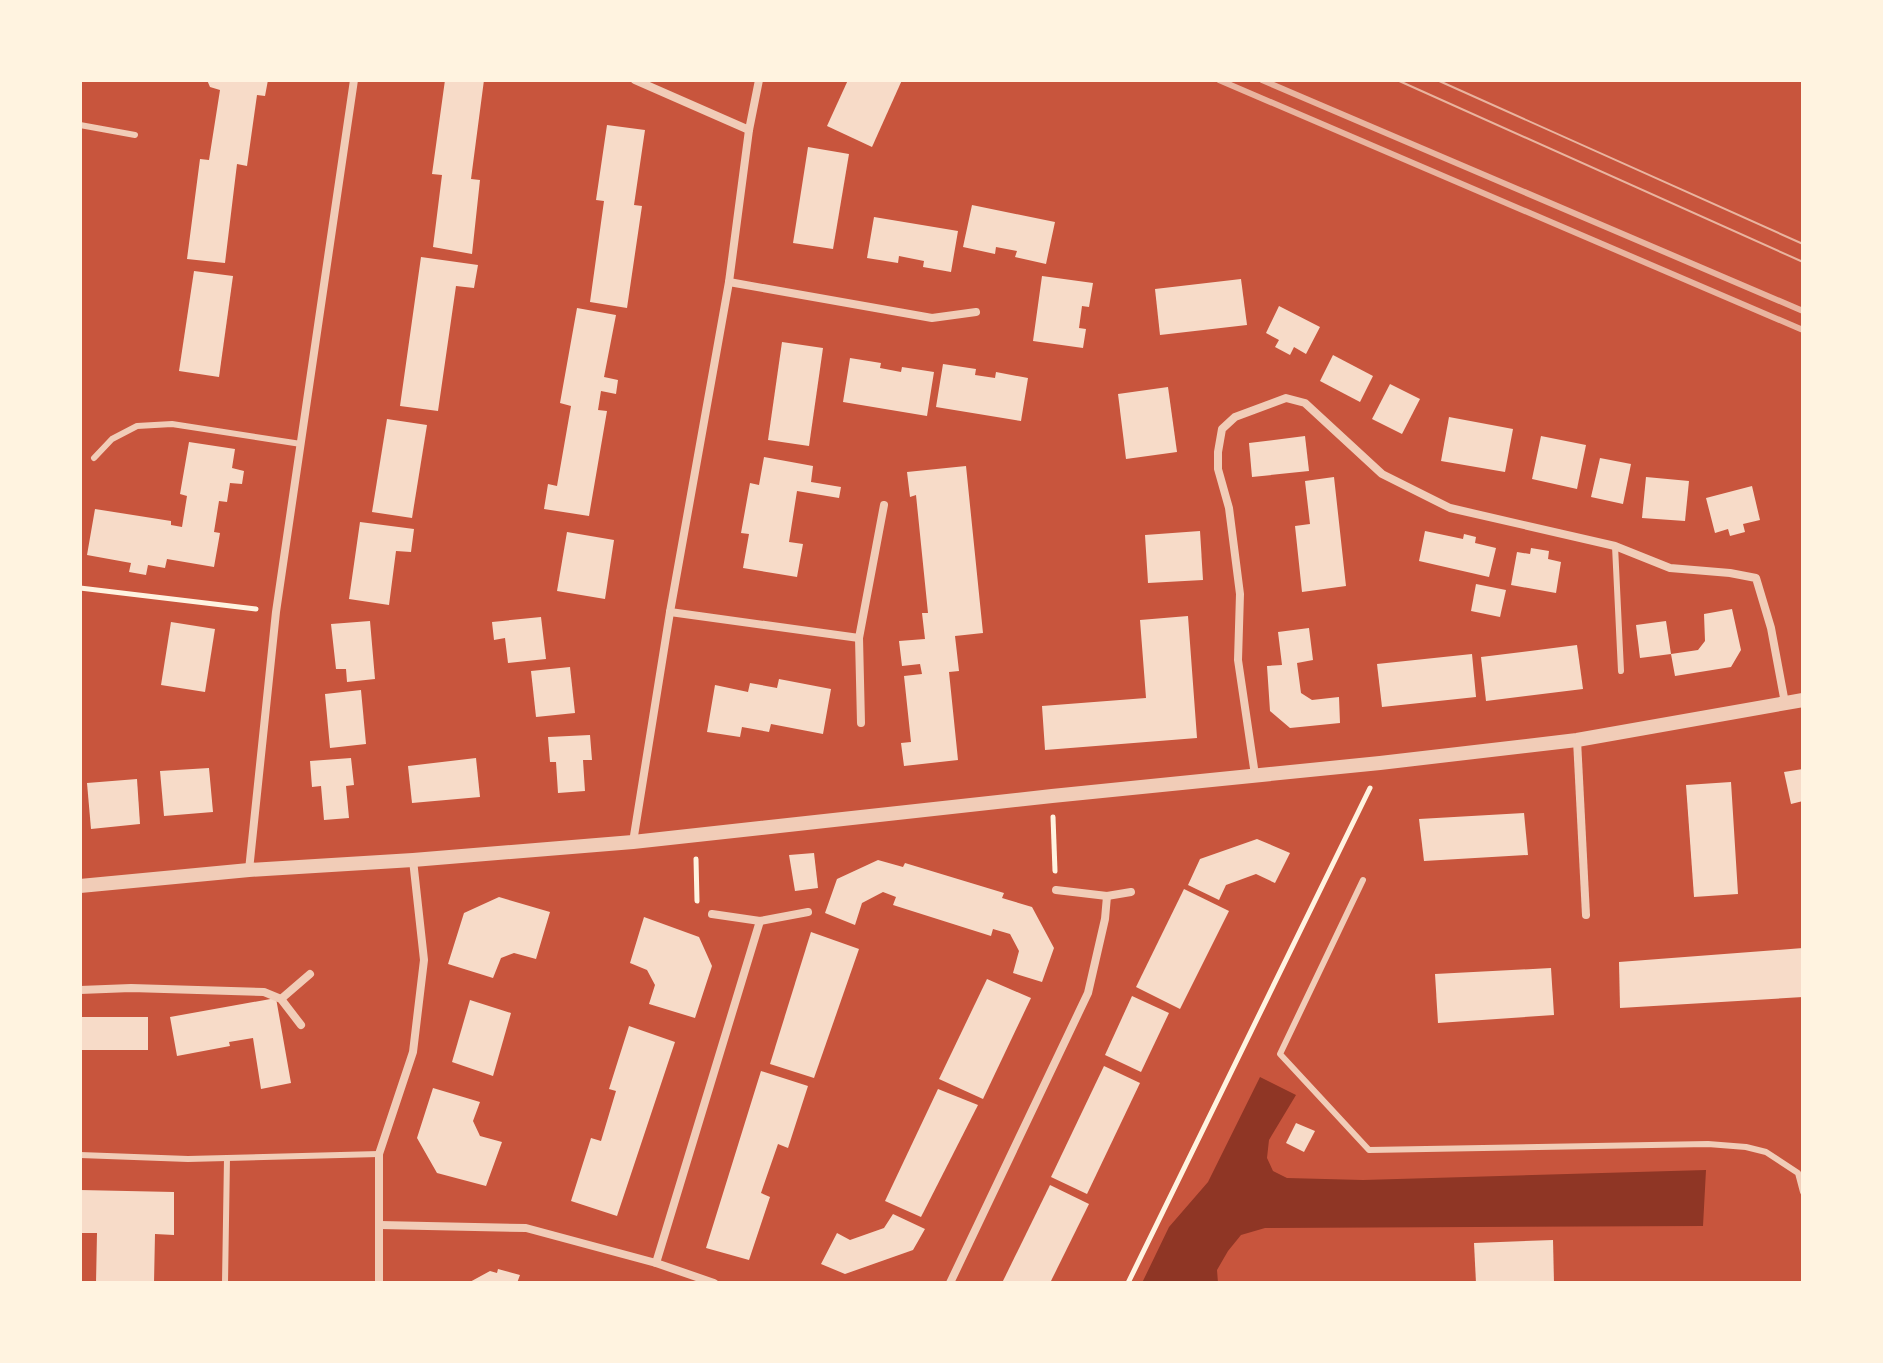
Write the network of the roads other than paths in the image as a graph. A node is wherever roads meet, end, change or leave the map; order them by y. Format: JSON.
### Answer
{"nodes":[{"id":1,"x":354,"y":80,"type":"edge"},
{"id":2,"x":635,"y":80,"type":"edge"},
{"id":3,"x":759,"y":80,"type":"edge"},
{"id":4,"x":80,"y":125,"type":"edge"},
{"id":5,"x":749,"y":130,"type":"junction"},
{"id":6,"x":135,"y":135,"type":"dead end"},
{"id":7,"x":729,"y":282,"type":"junction"},
{"id":8,"x":976,"y":312,"type":"dead end"},
{"id":9,"x":301,"y":444,"type":"junction"},
{"id":10,"x":94,"y":458,"type":"dead end"},
{"id":11,"x":884,"y":505,"type":"dead end"},
{"id":12,"x":1615,"y":546,"type":"junction"},
{"id":13,"x":670,"y":612,"type":"junction"},
{"id":14,"x":859,"y":638,"type":"junction"},
{"id":15,"x":1621,"y":671,"type":"dead end"},
{"id":16,"x":1803,"y":700,"type":"edge"},
{"id":17,"x":1785,"y":703,"type":"junction"},
{"id":18,"x":861,"y":723,"type":"dead end"},
{"id":19,"x":1577,"y":740,"type":"junction"},
{"id":20,"x":1255,"y":775,"type":"junction"},
{"id":21,"x":633,"y":842,"type":"junction"},
{"id":22,"x":413,"y":860,"type":"junction"},
{"id":23,"x":249,"y":870,"type":"junction"},
{"id":24,"x":1363,"y":880,"type":"dead end"},
{"id":25,"x":80,"y":886,"type":"edge"},
{"id":26,"x":1056,"y":890,"type":"road end"},
{"id":27,"x":1131,"y":892,"type":"dead end"},
{"id":28,"x":1107,"y":896,"type":"junction"},
{"id":29,"x":808,"y":912,"type":"dead end"},
{"id":30,"x":712,"y":914,"type":"road end"},
{"id":31,"x":1586,"y":915,"type":"dead end"},
{"id":32,"x":760,"y":921,"type":"junction"},
{"id":33,"x":310,"y":974,"type":"dead end"},
{"id":34,"x":80,"y":990,"type":"edge"},
{"id":35,"x":281,"y":999,"type":"junction"},
{"id":36,"x":301,"y":1025,"type":"dead end"},
{"id":37,"x":379,"y":1154,"type":"junction"},
{"id":38,"x":80,"y":1155,"type":"edge"},
{"id":39,"x":227,"y":1158,"type":"junction"},
{"id":40,"x":1803,"y":1192,"type":"edge"},
{"id":41,"x":380,"y":1225,"type":"junction"},
{"id":42,"x":656,"y":1263,"type":"junction"},
{"id":43,"x":225,"y":1283,"type":"edge"},
{"id":44,"x":379,"y":1283,"type":"edge"},
{"id":45,"x":714,"y":1283,"type":"edge"},
{"id":46,"x":950,"y":1283,"type":"edge"}],
"edges":[{"from":1,"to":9,"type":"street"},
{"from":2,"to":5,"type":"street"},
{"from":3,"to":5,"type":"street"},
{"from":4,"to":6,"type":"lane"},
{"from":5,"to":7,"type":"street"},
{"from":7,"to":8,"type":"street"},
{"from":7,"to":13,"type":"street"},
{"from":9,"to":10,"type":"lane"},
{"from":9,"to":23,"type":"street"},
{"from":11,"to":14,"type":"street"},
{"from":12,"to":15,"type":"lane"},
{"from":12,"to":17,"type":"street"},
{"from":12,"to":20,"type":"street"},
{"from":13,"to":14,"type":"street"},
{"from":13,"to":21,"type":"street"},
{"from":14,"to":18,"type":"street"},
{"from":16,"to":17,"type":"street"},
{"from":17,"to":19,"type":"street"},
{"from":19,"to":20,"type":"street"},
{"from":19,"to":31,"type":"street"},
{"from":20,"to":21,"type":"street"},
{"from":21,"to":22,"type":"street"},
{"from":22,"to":23,"type":"street"},
{"from":22,"to":37,"type":"street"},
{"from":23,"to":25,"type":"street"},
{"from":24,"to":40,"type":"lane"},
{"from":26,"to":28,"type":"street"},
{"from":27,"to":28,"type":"street"},
{"from":28,"to":46,"type":"street"},
{"from":29,"to":32,"type":"street"},
{"from":30,"to":32,"type":"street"},
{"from":32,"to":42,"type":"street"},
{"from":33,"to":35,"type":"street"},
{"from":34,"to":35,"type":"street"},
{"from":35,"to":36,"type":"street"},
{"from":37,"to":39,"type":"lane"},
{"from":37,"to":41,"type":"street"},
{"from":38,"to":39,"type":"lane"},
{"from":39,"to":43,"type":"lane"},
{"from":41,"to":42,"type":"street"},
{"from":41,"to":44,"type":"street"},
{"from":42,"to":45,"type":"street"}]}
